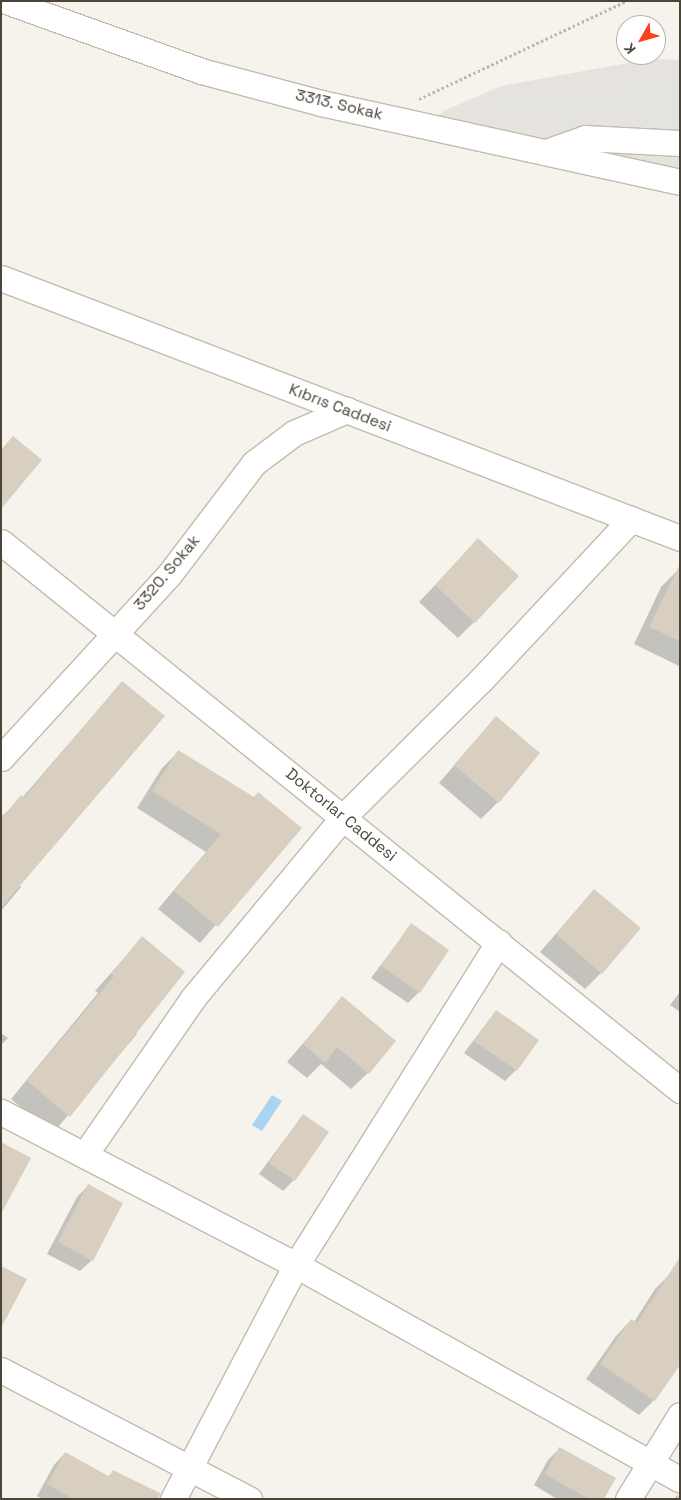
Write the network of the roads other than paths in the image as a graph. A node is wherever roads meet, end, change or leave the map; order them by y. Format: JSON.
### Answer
{"nodes":[{"id":1,"x":6,"y":1,"type":"edge"},
{"id":2,"x":680,"y":143,"type":"edge"},
{"id":3,"x":546,"y":152,"type":"junction"},
{"id":4,"x":680,"y":182,"type":"edge"},
{"id":5,"x":1,"y":278,"type":"edge"},
{"id":6,"x":347,"y":410,"type":"junction"},
{"id":7,"x":631,"y":519,"type":"junction"},
{"id":8,"x":680,"y":538,"type":"edge"},
{"id":9,"x":1,"y":542,"type":"edge"},
{"id":10,"x":115,"y":632,"type":"junction"},
{"id":11,"x":1,"y":758,"type":"edge"},
{"id":12,"x":344,"y":816,"type":"junction"},
{"id":13,"x":498,"y":942,"type":"junction"},
{"id":14,"x":680,"y":1090,"type":"edge"},
{"id":15,"x":1,"y":1112,"type":"edge"},
{"id":16,"x":86,"y":1154,"type":"junction"},
{"id":17,"x":296,"y":1265,"type":"junction"},
{"id":18,"x":1,"y":1370,"type":"edge"},
{"id":19,"x":680,"y":1415,"type":"edge"},
{"id":20,"x":650,"y":1464,"type":"junction"},
{"id":21,"x":188,"y":1466,"type":"junction"},
{"id":22,"x":680,"y":1480,"type":"edge"},
{"id":23,"x":173,"y":1499,"type":"edge"},
{"id":24,"x":250,"y":1499,"type":"edge"},
{"id":25,"x":628,"y":1499,"type":"edge"}],
"edges":[{"from":1,"to":3,"type":"street","name":"3313. Sokak"},
{"from":2,"to":3,"type":"street"},
{"from":3,"to":4,"type":"street","name":"3313. Sokak"},
{"from":5,"to":6,"type":"street","name":"Kıbrıs Caddesi"},
{"from":6,"to":7,"type":"street","name":"Kıbrıs Caddesi"},
{"from":6,"to":10,"type":"street","name":"3320. Sokak"},
{"from":7,"to":8,"type":"street","name":"Kıbrıs Caddesi"},
{"from":7,"to":12,"type":"street"},
{"from":9,"to":10,"type":"street","name":"Doktorlar Caddesi"},
{"from":10,"to":11,"type":"street","name":"3320. Sokak"},
{"from":10,"to":12,"type":"street","name":"Doktorlar Caddesi"},
{"from":12,"to":13,"type":"street","name":"Doktorlar Caddesi"},
{"from":12,"to":16,"type":"street"},
{"from":13,"to":14,"type":"street","name":"Doktorlar Caddesi"},
{"from":13,"to":17,"type":"street"},
{"from":15,"to":16,"type":"street"},
{"from":16,"to":17,"type":"street"},
{"from":17,"to":20,"type":"street"},
{"from":17,"to":21,"type":"street"},
{"from":18,"to":21,"type":"street"},
{"from":19,"to":20,"type":"street"},
{"from":20,"to":22,"type":"street"},
{"from":20,"to":25,"type":"street"},
{"from":21,"to":23,"type":"street"},
{"from":21,"to":24,"type":"street"}]}
